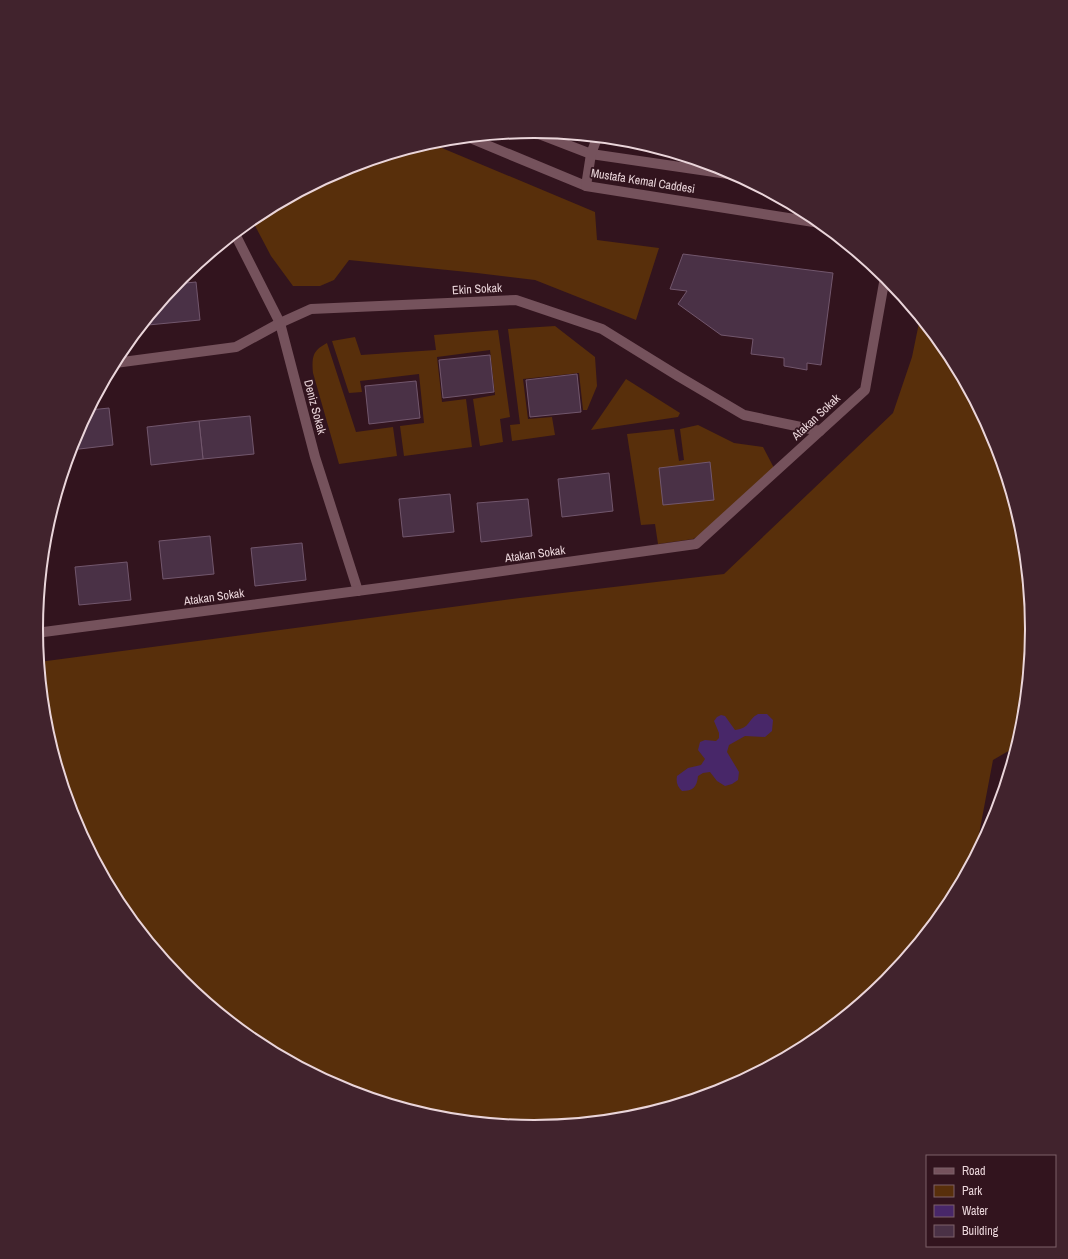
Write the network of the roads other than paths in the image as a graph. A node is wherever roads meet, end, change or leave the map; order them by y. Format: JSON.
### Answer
{"nodes":[{"id":1,"x":553,"y":139,"type":"edge"},
{"id":2,"x":480,"y":142,"type":"edge"},
{"id":3,"x":595,"y":143,"type":"edge"},
{"id":4,"x":591,"y":154,"type":"junction"},
{"id":5,"x":709,"y":171,"type":"edge"},
{"id":6,"x":586,"y":186,"type":"junction"},
{"id":7,"x":807,"y":221,"type":"edge"},
{"id":8,"x":237,"y":238,"type":"edge"},
{"id":9,"x":884,"y":285,"type":"edge"},
{"id":10,"x":280,"y":323,"type":"junction"},
{"id":11,"x":123,"y":362,"type":"edge"},
{"id":12,"x":820,"y":431,"type":"junction"},
{"id":13,"x":358,"y":591,"type":"junction"},
{"id":14,"x":43,"y":632,"type":"edge"}],
"edges":[{"from":1,"to":4,"type":"street","name":"Mustafa Kemal Caddesi"},
{"from":2,"to":6,"type":"street","name":"Mustafa Kemal Caddesi"},
{"from":3,"to":4,"type":"street"},
{"from":4,"to":5,"type":"street","name":"Mustafa Kemal Caddesi"},
{"from":4,"to":6,"type":"street"},
{"from":6,"to":7,"type":"street","name":"Mustafa Kemal Caddesi"},
{"from":8,"to":10,"type":"street","name":"Deniz Sokak"},
{"from":9,"to":12,"type":"street","name":"Atakan Sokak"},
{"from":10,"to":11,"type":"street","name":"Ekin Sokak"},
{"from":10,"to":12,"type":"street","name":"Ekin Sokak"},
{"from":10,"to":13,"type":"street","name":"Deniz Sokak"},
{"from":12,"to":13,"type":"street","name":"Atakan Sokak"},
{"from":13,"to":14,"type":"street","name":"Atakan Sokak"}]}
